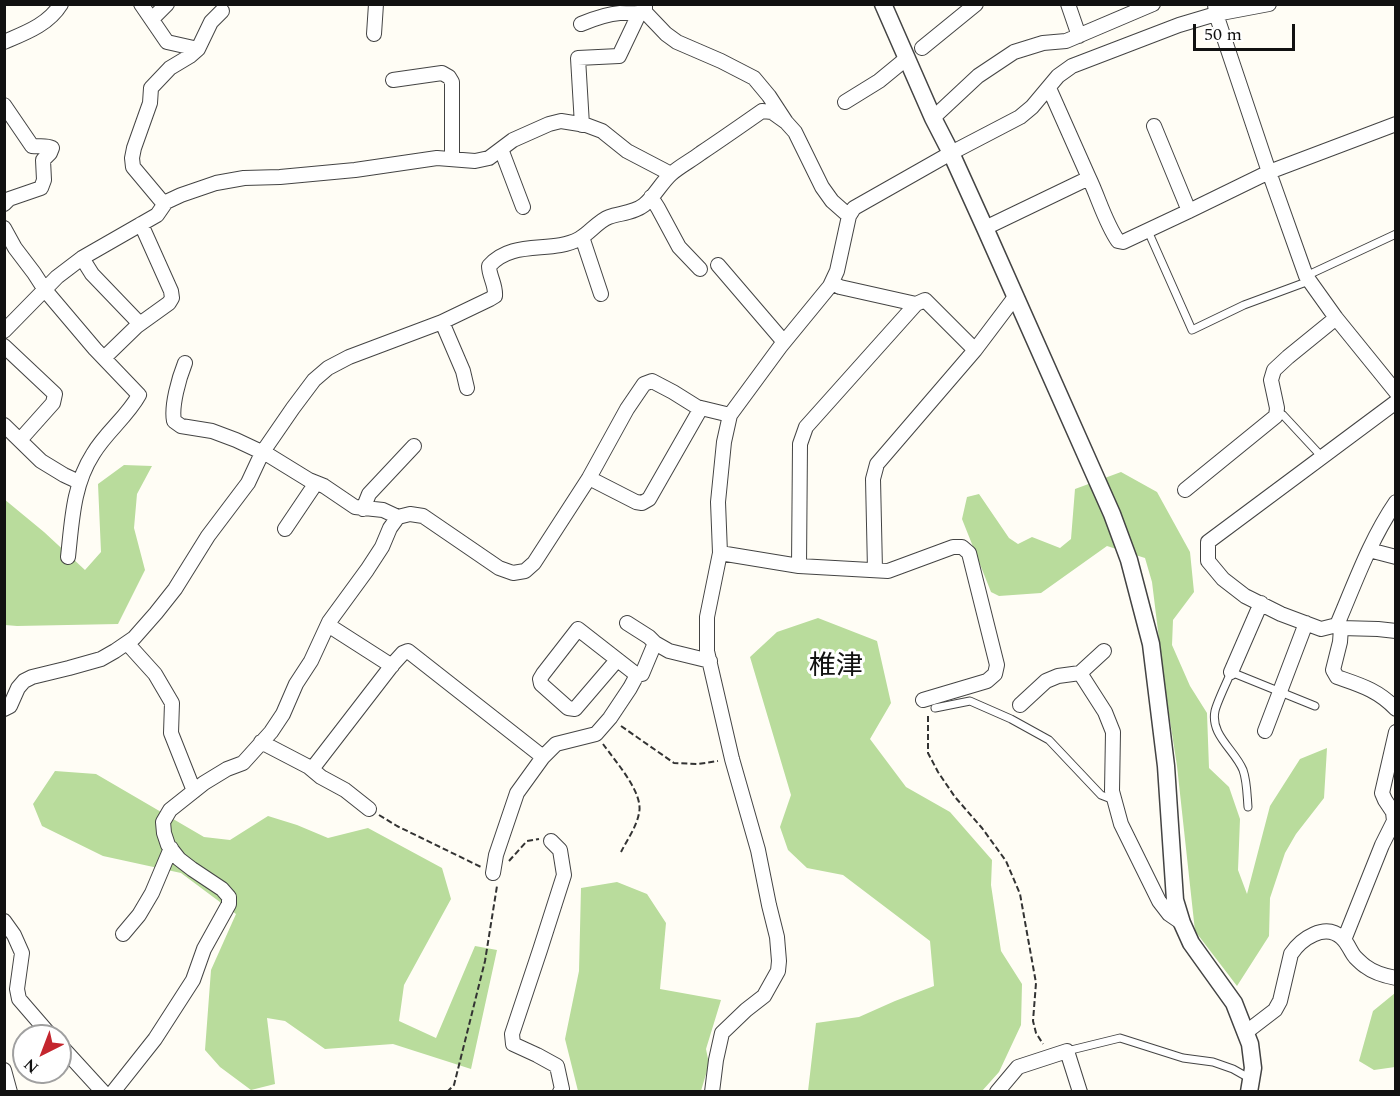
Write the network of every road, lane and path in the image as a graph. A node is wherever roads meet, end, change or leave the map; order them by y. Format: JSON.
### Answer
{"nodes":[{"id":1,"x":61,"y":4,"type":"edge"},
{"id":2,"x":141,"y":4,"type":"edge"},
{"id":3,"x":167,"y":4,"type":"edge"},
{"id":4,"x":376,"y":4,"type":"edge"},
{"id":5,"x":883,"y":4,"type":"edge"},
{"id":6,"x":976,"y":4,"type":"edge"},
{"id":7,"x":1068,"y":4,"type":"edge"},
{"id":8,"x":1153,"y":4,"type":"edge"},
{"id":9,"x":1269,"y":4,"type":"edge"},
{"id":10,"x":643,"y":10,"type":"edge"},
{"id":11,"x":1216,"y":10,"type":"edge"},
{"id":12,"x":222,"y":11,"type":"dead end"},
{"id":13,"x":152,"y":19,"type":"junction"},
{"id":14,"x":581,"y":24,"type":"dead end"},
{"id":15,"x":374,"y":34,"type":"dead end"},
{"id":16,"x":1079,"y":36,"type":"junction"},
{"id":17,"x":6,"y":37,"type":"edge"},
{"id":18,"x":922,"y":48,"type":"dead end"},
{"id":19,"x":198,"y":49,"type":"junction"},
{"id":20,"x":907,"y":58,"type":"junction"},
{"id":21,"x":393,"y":80,"type":"dead end"},
{"id":22,"x":1048,"y":88,"type":"junction"},
{"id":23,"x":845,"y":102,"type":"dead end"},
{"id":24,"x":4,"y":105,"type":"edge"},
{"id":25,"x":933,"y":118,"type":"junction"},
{"id":26,"x":786,"y":122,"type":"junction"},
{"id":27,"x":1395,"y":124,"type":"edge"},
{"id":28,"x":582,"y":125,"type":"junction"},
{"id":29,"x":1154,"y":126,"type":"dead end"},
{"id":30,"x":501,"y":149,"type":"junction"},
{"id":31,"x":951,"y":153,"type":"junction"},
{"id":32,"x":452,"y":159,"type":"junction"},
{"id":33,"x":1269,"y":172,"type":"junction"},
{"id":34,"x":671,"y":174,"type":"junction"},
{"id":35,"x":1089,"y":178,"type":"junction"},
{"id":36,"x":651,"y":198,"type":"junction"},
{"id":37,"x":4,"y":204,"type":"edge"},
{"id":38,"x":164,"y":204,"type":"junction"},
{"id":39,"x":523,"y":207,"type":"dead end"},
{"id":40,"x":1189,"y":211,"type":"junction"},
{"id":41,"x":849,"y":216,"type":"junction"},
{"id":42,"x":141,"y":224,"type":"junction"},
{"id":43,"x":4,"y":228,"type":"edge"},
{"id":44,"x":985,"y":228,"type":"junction"},
{"id":45,"x":1148,"y":231,"type":"junction"},
{"id":46,"x":1395,"y":234,"type":"edge"},
{"id":47,"x":582,"y":237,"type":"junction"},
{"id":48,"x":82,"y":258,"type":"junction"},
{"id":49,"x":718,"y":265,"type":"dead end"},
{"id":50,"x":700,"y":269,"type":"dead end"},
{"id":51,"x":1308,"y":279,"type":"junction"},
{"id":52,"x":832,"y":283,"type":"junction"},
{"id":53,"x":45,"y":290,"type":"junction"},
{"id":54,"x":601,"y":294,"type":"dead end"},
{"id":55,"x":1015,"y":297,"type":"junction"},
{"id":56,"x":916,"y":304,"type":"junction"},
{"id":57,"x":1336,"y":318,"type":"junction"},
{"id":58,"x":442,"y":322,"type":"junction"},
{"id":59,"x":140,"y":324,"type":"junction"},
{"id":60,"x":4,"y":331,"type":"edge"},
{"id":61,"x":784,"y":342,"type":"junction"},
{"id":62,"x":4,"y":346,"type":"edge"},
{"id":63,"x":975,"y":350,"type":"junction"},
{"id":64,"x":104,"y":358,"type":"junction"},
{"id":65,"x":185,"y":363,"type":"dead end"},
{"id":66,"x":467,"y":388,"type":"dead end"},
{"id":67,"x":1395,"y":392,"type":"edge"},
{"id":68,"x":1395,"y":402,"type":"edge"},
{"id":69,"x":701,"y":408,"type":"junction"},
{"id":70,"x":1276,"y":411,"type":"junction"},
{"id":71,"x":730,"y":415,"type":"junction"},
{"id":72,"x":4,"y":425,"type":"edge"},
{"id":73,"x":20,"y":440,"type":"junction"},
{"id":74,"x":414,"y":446,"type":"dead end"},
{"id":75,"x":262,"y":453,"type":"junction"},
{"id":76,"x":1322,"y":457,"type":"junction"},
{"id":77,"x":589,"y":478,"type":"junction"},
{"id":78,"x":79,"y":482,"type":"junction"},
{"id":79,"x":316,"y":483,"type":"junction"},
{"id":80,"x":1185,"y":490,"type":"dead end"},
{"id":81,"x":1395,"y":502,"type":"edge"},
{"id":82,"x":363,"y":509,"type":"junction"},
{"id":83,"x":398,"y":517,"type":"junction"},
{"id":84,"x":285,"y":529,"type":"dead end"},
{"id":85,"x":1369,"y":550,"type":"junction"},
{"id":86,"x":720,"y":553,"type":"junction"},
{"id":87,"x":1395,"y":556,"type":"edge"},
{"id":88,"x":68,"y":557,"type":"dead end"},
{"id":89,"x":799,"y":566,"type":"junction"},
{"id":90,"x":875,"y":570,"type":"junction"},
{"id":91,"x":1261,"y":603,"type":"junction"},
{"id":92,"x":627,"y":623,"type":"dead end"},
{"id":93,"x":1305,"y":623,"type":"junction"},
{"id":94,"x":328,"y":625,"type":"junction"},
{"id":95,"x":1339,"y":627,"type":"junction"},
{"id":96,"x":1395,"y":632,"type":"edge"},
{"id":97,"x":127,"y":643,"type":"junction"},
{"id":98,"x":655,"y":643,"type":"junction"},
{"id":99,"x":1104,"y":651,"type":"dead end"},
{"id":100,"x":617,"y":660,"type":"junction"},
{"id":101,"x":710,"y":662,"type":"junction"},
{"id":102,"x":392,"y":666,"type":"junction"},
{"id":103,"x":1232,"y":672,"type":"junction"},
{"id":104,"x":1080,"y":673,"type":"junction"},
{"id":105,"x":637,"y":675,"type":"junction"},
{"id":106,"x":1279,"y":692,"type":"junction"},
{"id":107,"x":929,"y":704,"type":"junction"},
{"id":108,"x":1020,"y":705,"type":"dead end"},
{"id":109,"x":1315,"y":706,"type":"dead end"},
{"id":110,"x":4,"y":709,"type":"edge"},
{"id":111,"x":1395,"y":709,"type":"edge"},
{"id":112,"x":610,"y":718,"type":"junction"},
{"id":113,"x":1265,"y":730,"type":"dead end"},
{"id":114,"x":1395,"y":732,"type":"edge"},
{"id":115,"x":596,"y":734,"type":"junction"},
{"id":116,"x":261,"y":742,"type":"junction"},
{"id":117,"x":543,"y":757,"type":"junction"},
{"id":118,"x":732,"y":759,"type":"junction"},
{"id":119,"x":312,"y":769,"type":"junction"},
{"id":120,"x":194,"y":791,"type":"junction"},
{"id":121,"x":1114,"y":800,"type":"junction"},
{"id":122,"x":1248,"y":807,"type":"dead end"},
{"id":123,"x":369,"y":809,"type":"joint"},
{"id":124,"x":550,"y":841,"type":"joint"},
{"id":125,"x":171,"y":848,"type":"junction"},
{"id":126,"x":621,"y":852,"type":"dead end"},
{"id":127,"x":495,"y":874,"type":"junction"},
{"id":128,"x":4,"y":921,"type":"edge"},
{"id":129,"x":1182,"y":923,"type":"junction"},
{"id":130,"x":123,"y":934,"type":"dead end"},
{"id":131,"x":1344,"y":940,"type":"junction"},
{"id":132,"x":1395,"y":978,"type":"edge"},
{"id":133,"x":41,"y":1024,"type":"edge"},
{"id":134,"x":1245,"y":1033,"type":"junction"},
{"id":135,"x":1067,"y":1051,"type":"junction"},
{"id":136,"x":1051,"y":1057,"type":"junction"},
{"id":137,"x":72,"y":1059,"type":"edge"},
{"id":138,"x":4,"y":1070,"type":"edge"},
{"id":139,"x":1250,"y":1085,"type":"edge"},
{"id":140,"x":10,"y":1092,"type":"edge"},
{"id":141,"x":103,"y":1092,"type":"edge"},
{"id":142,"x":113,"y":1092,"type":"edge"},
{"id":143,"x":447,"y":1092,"type":"edge"},
{"id":144,"x":560,"y":1092,"type":"edge"},
{"id":145,"x":712,"y":1092,"type":"edge"},
{"id":146,"x":997,"y":1092,"type":"edge"},
{"id":147,"x":1080,"y":1092,"type":"edge"}],
"edges":[{"from":1,"to":17,"type":"street"},
{"from":2,"to":13,"type":"street"},
{"from":3,"to":13,"type":"street"},
{"from":4,"to":15,"type":"street"},
{"from":5,"to":20,"type":"street"},
{"from":6,"to":18,"type":"street"},
{"from":7,"to":16,"type":"street"},
{"from":8,"to":16,"type":"street"},
{"from":9,"to":11,"type":"street"},
{"from":10,"to":14,"type":"street"},
{"from":10,"to":26,"type":"street"},
{"from":10,"to":28,"type":"street"},
{"from":11,"to":22,"type":"street"},
{"from":11,"to":33,"type":"street"},
{"from":12,"to":19,"type":"street"},
{"from":13,"to":19,"type":"street"},
{"from":16,"to":25,"type":"street"},
{"from":19,"to":38,"type":"street"},
{"from":20,"to":23,"type":"street"},
{"from":20,"to":25,"type":"street"},
{"from":21,"to":32,"type":"street"},
{"from":22,"to":31,"type":"street"},
{"from":22,"to":35,"type":"street"},
{"from":24,"to":37,"type":"street"},
{"from":25,"to":31,"type":"street"},
{"from":26,"to":34,"type":"street"},
{"from":26,"to":41,"type":"street"},
{"from":27,"to":33,"type":"street"},
{"from":28,"to":30,"type":"street"},
{"from":28,"to":34,"type":"street"},
{"from":29,"to":40,"type":"street"},
{"from":30,"to":32,"type":"street"},
{"from":30,"to":39,"type":"street"},
{"from":31,"to":41,"type":"street"},
{"from":31,"to":44,"type":"street"},
{"from":32,"to":38,"type":"street"},
{"from":33,"to":40,"type":"street"},
{"from":33,"to":51,"type":"street"},
{"from":34,"to":36,"type":"street"},
{"from":35,"to":44,"type":"street"},
{"from":35,"to":45,"type":"street"},
{"from":36,"to":47,"type":"street"},
{"from":36,"to":50,"type":"street"},
{"from":38,"to":42,"type":"street"},
{"from":40,"to":45,"type":"street"},
{"from":41,"to":52,"type":"street"},
{"from":42,"to":48,"type":"street"},
{"from":42,"to":59,"type":"street"},
{"from":43,"to":53,"type":"street"},
{"from":44,"to":55,"type":"street"},
{"from":45,"to":51,"type":"lane"},
{"from":46,"to":51,"type":"lane"},
{"from":47,"to":54,"type":"street"},
{"from":47,"to":58,"type":"street"},
{"from":48,"to":53,"type":"street"},
{"from":48,"to":59,"type":"street"},
{"from":49,"to":61,"type":"street"},
{"from":51,"to":57,"type":"street"},
{"from":52,"to":56,"type":"street"},
{"from":52,"to":61,"type":"street"},
{"from":53,"to":60,"type":"street"},
{"from":53,"to":64,"type":"street"},
{"from":55,"to":63,"type":"street"},
{"from":55,"to":129,"type":"street"},
{"from":56,"to":63,"type":"street"},
{"from":56,"to":89,"type":"street"},
{"from":57,"to":67,"type":"street"},
{"from":57,"to":70,"type":"street"},
{"from":58,"to":66,"type":"street"},
{"from":58,"to":75,"type":"street"},
{"from":59,"to":64,"type":"street"},
{"from":61,"to":71,"type":"street"},
{"from":62,"to":73,"type":"street"},
{"from":63,"to":90,"type":"street"},
{"from":64,"to":78,"type":"street"},
{"from":65,"to":75,"type":"street"},
{"from":68,"to":76,"type":"street"},
{"from":69,"to":71,"type":"street"},
{"from":69,"to":77,"type":"street"},
{"from":69,"to":77,"type":"street"},
{"from":70,"to":76,"type":"lane"},
{"from":70,"to":80,"type":"street"},
{"from":71,"to":86,"type":"street"},
{"from":72,"to":73,"type":"street"},
{"from":73,"to":78,"type":"street"},
{"from":74,"to":82,"type":"street"},
{"from":75,"to":79,"type":"street"},
{"from":75,"to":97,"type":"street"},
{"from":76,"to":91,"type":"street"},
{"from":77,"to":83,"type":"street"},
{"from":78,"to":88,"type":"street"},
{"from":79,"to":82,"type":"street"},
{"from":79,"to":84,"type":"street"},
{"from":81,"to":85,"type":"street"},
{"from":82,"to":83,"type":"street"},
{"from":83,"to":94,"type":"street"},
{"from":85,"to":87,"type":"street"},
{"from":85,"to":95,"type":"street"},
{"from":86,"to":89,"type":"street"},
{"from":86,"to":101,"type":"street"},
{"from":89,"to":90,"type":"street"},
{"from":90,"to":107,"type":"street"},
{"from":91,"to":93,"type":"street"},
{"from":91,"to":103,"type":"street"},
{"from":92,"to":98,"type":"street"},
{"from":93,"to":95,"type":"street"},
{"from":93,"to":106,"type":"street"},
{"from":94,"to":102,"type":"street"},
{"from":94,"to":116,"type":"street"},
{"from":95,"to":96,"type":"street"},
{"from":95,"to":111,"type":"street"},
{"from":97,"to":110,"type":"street"},
{"from":97,"to":120,"type":"street"},
{"from":98,"to":101,"type":"street"},
{"from":98,"to":105,"type":"street"},
{"from":99,"to":104,"type":"street"},
{"from":100,"to":100,"type":"street"},
{"from":100,"to":105,"type":"street"},
{"from":101,"to":118,"type":"street"},
{"from":102,"to":117,"type":"street"},
{"from":102,"to":119,"type":"street"},
{"from":103,"to":106,"type":"lane"},
{"from":103,"to":122,"type":"lane"},
{"from":104,"to":108,"type":"street"},
{"from":104,"to":121,"type":"street"},
{"from":105,"to":112,"type":"street"},
{"from":106,"to":109,"type":"lane"},
{"from":106,"to":113,"type":"street"},
{"from":107,"to":121,"type":"lane"},
{"from":107,"to":136,"type":"path"},
{"from":112,"to":115,"type":"street"},
{"from":112,"to":118,"type":"path"},
{"from":114,"to":131,"type":"street"},
{"from":115,"to":117,"type":"street"},
{"from":115,"to":126,"type":"path"},
{"from":116,"to":119,"type":"street"},
{"from":116,"to":120,"type":"street"},
{"from":117,"to":127,"type":"street"},
{"from":118,"to":145,"type":"street"},
{"from":119,"to":123,"type":"street"},
{"from":120,"to":125,"type":"street"},
{"from":121,"to":129,"type":"street"},
{"from":123,"to":127,"type":"path"},
{"from":124,"to":127,"type":"path"},
{"from":124,"to":144,"type":"street"},
{"from":125,"to":130,"type":"street"},
{"from":125,"to":142,"type":"street"},
{"from":127,"to":143,"type":"path"},
{"from":128,"to":133,"type":"street"},
{"from":129,"to":134,"type":"street"},
{"from":131,"to":132,"type":"street"},
{"from":131,"to":134,"type":"street"},
{"from":134,"to":139,"type":"street"},
{"from":135,"to":136,"type":"street"},
{"from":135,"to":139,"type":"lane"},
{"from":135,"to":147,"type":"street"},
{"from":136,"to":146,"type":"street"},
{"from":137,"to":141,"type":"street"},
{"from":138,"to":140,"type":"street"}]}
